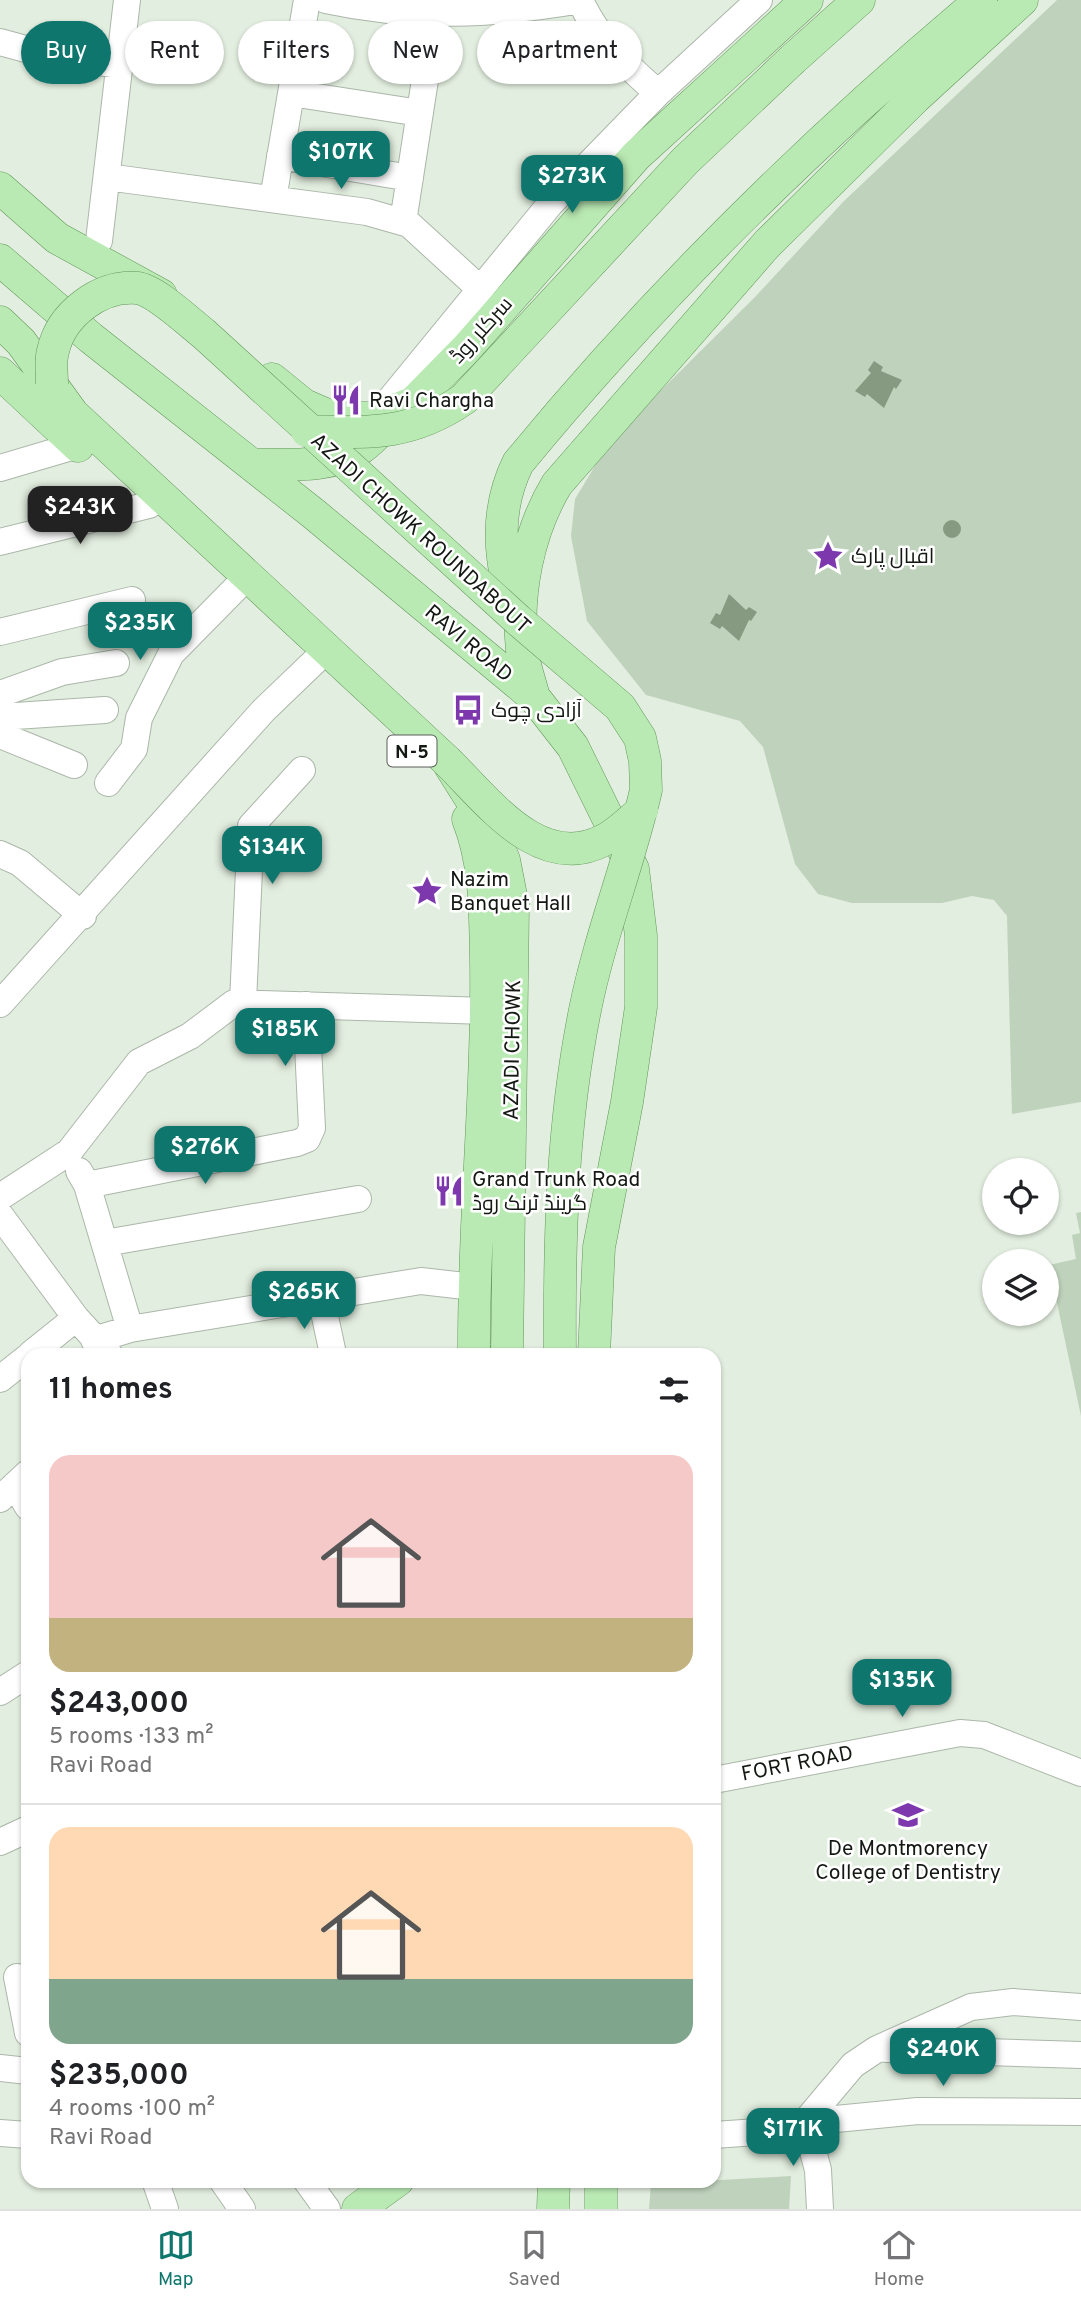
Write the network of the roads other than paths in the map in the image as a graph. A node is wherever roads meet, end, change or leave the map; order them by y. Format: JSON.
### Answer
{"nodes":[{"id":1,"x":127,"y":0,"type":"edge"},
{"id":2,"x":307,"y":0,"type":"edge"},
{"id":3,"x":326,"y":0,"type":"edge"},
{"id":4,"x":581,"y":0,"type":"edge"},
{"id":5,"x":759,"y":0,"type":"edge"},
{"id":6,"x":807,"y":0,"type":"edge"},
{"id":7,"x":859,"y":0,"type":"edge"},
{"id":8,"x":981,"y":0,"type":"edge"},
{"id":9,"x":1022,"y":0,"type":"edge"},
{"id":10,"x":435,"y":15,"type":"junction"},
{"id":11,"x":0,"y":42,"type":"edge"},
{"id":12,"x":118,"y":65,"type":"junction"},
{"id":13,"x":291,"y":93,"type":"junction"},
{"id":14,"x":658,"y":93,"type":"junction"},
{"id":15,"x":420,"y":113,"type":"junction"},
{"id":16,"x":280,"y":156,"type":"junction"},
{"id":17,"x":107,"y":177,"type":"junction"},
{"id":18,"x":410,"y":178,"type":"junction"},
{"id":19,"x":0,"y":188,"type":"edge"},
{"id":20,"x":273,"y":200,"type":"junction"},
{"id":21,"x":0,"y":205,"type":"edge"},
{"id":22,"x":403,"y":222,"type":"junction"},
{"id":23,"x":87,"y":256,"type":"junction"},
{"id":24,"x":0,"y":260,"type":"edge"},
{"id":25,"x":139,"y":288,"type":"junction"},
{"id":26,"x":480,"y":289,"type":"junction"},
{"id":27,"x":0,"y":322,"type":"edge"},
{"id":28,"x":0,"y":373,"type":"edge"},
{"id":29,"x":52,"y":384,"type":"junction"},
{"id":30,"x":388,"y":414,"type":"junction"},
{"id":31,"x":307,"y":431,"type":"junction"},
{"id":32,"x":78,"y":445,"type":"junction"},
{"id":33,"x":252,"y":465,"type":"junction"},
{"id":34,"x":0,"y":468,"type":"edge"},
{"id":35,"x":149,"y":505,"type":"junction"},
{"id":36,"x":0,"y":541,"type":"edge"},
{"id":37,"x":236,"y":588,"type":"junction"},
{"id":38,"x":132,"y":600,"type":"dead end"},
{"id":39,"x":517,"y":620,"type":"junction"},
{"id":40,"x":0,"y":632,"type":"edge"},
{"id":41,"x":315,"y":662,"type":"junction"},
{"id":42,"x":116,"y":663,"type":"dead end"},
{"id":43,"x":0,"y":694,"type":"edge"},
{"id":44,"x":534,"y":697,"type":"junction"},
{"id":45,"x":105,"y":710,"type":"dead end"},
{"id":46,"x":0,"y":717,"type":"edge"},
{"id":47,"x":0,"y":735,"type":"edge"},
{"id":48,"x":447,"y":761,"type":"junction"},
{"id":49,"x":74,"y":765,"type":"dead end"},
{"id":50,"x":302,"y":771,"type":"dead end"},
{"id":51,"x":108,"y":783,"type":"dead end"},
{"id":52,"x":642,"y":810,"type":"junction"},
{"id":53,"x":0,"y":855,"type":"edge"},
{"id":54,"x":83,"y":916,"type":"junction"},
{"id":55,"x":243,"y":1002,"type":"junction"},
{"id":56,"x":0,"y":1004,"type":"edge"},
{"id":57,"x":306,"y":1005,"type":"junction"},
{"id":58,"x":486,"y":1012,"type":"junction"},
{"id":59,"x":69,"y":1152,"type":"junction"},
{"id":60,"x":87,"y":1185,"type":"junction"},
{"id":61,"x":0,"y":1197,"type":"edge"},
{"id":62,"x":358,"y":1199,"type":"dead end"},
{"id":63,"x":0,"y":1215,"type":"edge"},
{"id":64,"x":105,"y":1243,"type":"junction"},
{"id":65,"x":474,"y":1287,"type":"junction"},
{"id":66,"x":321,"y":1298,"type":"junction"},
{"id":67,"x":76,"y":1318,"type":"junction"},
{"id":68,"x":130,"y":1329,"type":"junction"},
{"id":69,"x":102,"y":1347,"type":"edge"},
{"id":70,"x":39,"y":1348,"type":"edge"},
{"id":71,"x":332,"y":1348,"type":"edge"},
{"id":72,"x":474,"y":1348,"type":"edge"},
{"id":73,"x":507,"y":1348,"type":"edge"},
{"id":74,"x":560,"y":1348,"type":"edge"},
{"id":75,"x":594,"y":1348,"type":"edge"},
{"id":76,"x":21,"y":1362,"type":"edge"},
{"id":77,"x":0,"y":1379,"type":"edge"},
{"id":78,"x":21,"y":1680,"type":"edge"},
{"id":79,"x":0,"y":1692,"type":"edge"},
{"id":80,"x":1081,"y":1773,"type":"edge"},
{"id":81,"x":721,"y":1779,"type":"edge"},
{"id":82,"x":21,"y":1832,"type":"edge"},
{"id":83,"x":0,"y":1842,"type":"edge"},
{"id":84,"x":15,"y":1977,"type":"edge"},
{"id":85,"x":21,"y":2003,"type":"edge"},
{"id":86,"x":1081,"y":2007,"type":"edge"},
{"id":87,"x":877,"y":2049,"type":"junction"},
{"id":88,"x":1081,"y":2055,"type":"edge"},
{"id":89,"x":0,"y":2068,"type":"edge"},
{"id":90,"x":21,"y":2070,"type":"edge"},
{"id":91,"x":1081,"y":2112,"type":"edge"},
{"id":92,"x":805,"y":2122,"type":"junction"},
{"id":93,"x":0,"y":2133,"type":"edge"},
{"id":94,"x":21,"y":2135,"type":"edge"},
{"id":95,"x":721,"y":2135,"type":"edge"},
{"id":96,"x":158,"y":2188,"type":"edge"},
{"id":97,"x":228,"y":2188,"type":"edge"},
{"id":98,"x":312,"y":2188,"type":"edge"},
{"id":99,"x":387,"y":2188,"type":"edge"},
{"id":100,"x":554,"y":2188,"type":"edge"},
{"id":101,"x":601,"y":2188,"type":"edge"},
{"id":102,"x":165,"y":2209,"type":"edge"},
{"id":103,"x":242,"y":2209,"type":"edge"},
{"id":104,"x":327,"y":2209,"type":"edge"},
{"id":105,"x":358,"y":2209,"type":"edge"},
{"id":106,"x":553,"y":2209,"type":"edge"},
{"id":107,"x":601,"y":2209,"type":"edge"},
{"id":108,"x":820,"y":2209,"type":"edge"}],
"edges":[{"from":1,"to":12,"type":"street"},
{"from":2,"to":13,"type":"street"},
{"from":3,"to":10,"type":"street"},
{"from":4,"to":10,"type":"street"},
{"from":4,"to":14,"type":"street"},
{"from":5,"to":14,"type":"street"},
{"from":6,"to":30,"type":"main road","name":"سرکلر روڈ"},
{"from":7,"to":31,"type":"main road","name":"سرکلر روڈ","bridge":true},
{"from":8,"to":39,"type":"main road"},
{"from":9,"to":44,"type":"main road"},
{"from":10,"to":15,"type":"street"},
{"from":11,"to":12,"type":"street"},
{"from":12,"to":17,"type":"street"},
{"from":13,"to":15,"type":"street"},
{"from":13,"to":16,"type":"street"},
{"from":14,"to":26,"type":"street"},
{"from":15,"to":18,"type":"street"},
{"from":16,"to":18,"type":"street"},
{"from":16,"to":20,"type":"street"},
{"from":17,"to":20,"type":"street"},
{"from":17,"to":23,"type":"street"},
{"from":18,"to":22,"type":"street"},
{"from":19,"to":23,"type":"main road"},
{"from":20,"to":22,"type":"street"},
{"from":21,"to":25,"type":"main road","name":"AZADI CHOWK ROUNDABOUT"},
{"from":22,"to":26,"type":"street"},
{"from":23,"to":30,"type":"main road"},
{"from":24,"to":33,"type":"main road","name":"RAVI ROAD"},
{"from":25,"to":29,"type":"main road","bridge":true},
{"from":25,"to":31,"type":"main road","name":"AZADI CHOWK ROUNDABOUT","bridge":true},
{"from":26,"to":30,"type":"street"},
{"from":27,"to":29,"type":"main road"},
{"from":28,"to":32,"type":"main road","number":"N-5"},
{"from":29,"to":48,"type":"main road"},
{"from":30,"to":33,"type":"main road","name":"سرکلر روڈ"},
{"from":31,"to":39,"type":"main road","name":"AZADI CHOWK ROUNDABOUT","bridge":true},
{"from":32,"to":34,"type":"street"},
{"from":32,"to":35,"type":"main road","number":"N-5"},
{"from":33,"to":44,"type":"main road","name":"RAVI ROAD"},
{"from":35,"to":36,"type":"street"},
{"from":35,"to":37,"type":"main road","number":"N-5"},
{"from":37,"to":41,"type":"main road","number":"N-5"},
{"from":37,"to":51,"type":"street"},
{"from":38,"to":40,"type":"street"},
{"from":39,"to":52,"type":"main road","name":"AZADI CHOWK ROUNDABOUT","bridge":true},
{"from":41,"to":54,"type":"street"},
{"from":41,"to":58,"type":"main road","number":"N-5"},
{"from":42,"to":43,"type":"street"},
{"from":44,"to":75,"type":"main road","name":"RAVI ROAD"},
{"from":45,"to":46,"type":"street"},
{"from":47,"to":49,"type":"street"},
{"from":48,"to":52,"type":"main road","bridge":true},
{"from":48,"to":73,"type":"main road","name":"AZADI CHOWK","bridge":true},
{"from":50,"to":55,"type":"street"},
{"from":52,"to":74,"type":"main road","bridge":true},
{"from":53,"to":54,"type":"street"},
{"from":54,"to":56,"type":"street"},
{"from":55,"to":57,"type":"street"},
{"from":55,"to":59,"type":"street"},
{"from":57,"to":58,"type":"street"},
{"from":57,"to":60,"type":"street"},
{"from":58,"to":65,"type":"main road","number":"N-5"},
{"from":59,"to":60,"type":"street"},
{"from":59,"to":61,"type":"street"},
{"from":60,"to":64,"type":"street"},
{"from":62,"to":64,"type":"street"},
{"from":63,"to":67,"type":"street"},
{"from":64,"to":68,"type":"street"},
{"from":65,"to":66,"type":"street"},
{"from":65,"to":72,"type":"main road","number":"N-5"},
{"from":66,"to":68,"type":"street"},
{"from":66,"to":71,"type":"street"},
{"from":67,"to":69,"type":"street"},
{"from":67,"to":70,"type":"street"},
{"from":68,"to":69,"type":"street"},
{"from":76,"to":77,"type":"street"},
{"from":78,"to":79,"type":"street"},
{"from":80,"to":81,"type":"street","name":"FORT ROAD"},
{"from":82,"to":83,"type":"street"},
{"from":84,"to":85,"type":"street"},
{"from":86,"to":87,"type":"street"},
{"from":87,"to":88,"type":"street"},
{"from":87,"to":92,"type":"street"},
{"from":89,"to":90,"type":"street"},
{"from":91,"to":92,"type":"street"},
{"from":92,"to":95,"type":"street"},
{"from":92,"to":108,"type":"street"},
{"from":93,"to":94,"type":"street"},
{"from":96,"to":102,"type":"street"},
{"from":97,"to":103,"type":"street"},
{"from":98,"to":104,"type":"street"},
{"from":99,"to":105,"type":"main road"},
{"from":100,"to":106,"type":"main road"},
{"from":101,"to":107,"type":"main road"}]}
